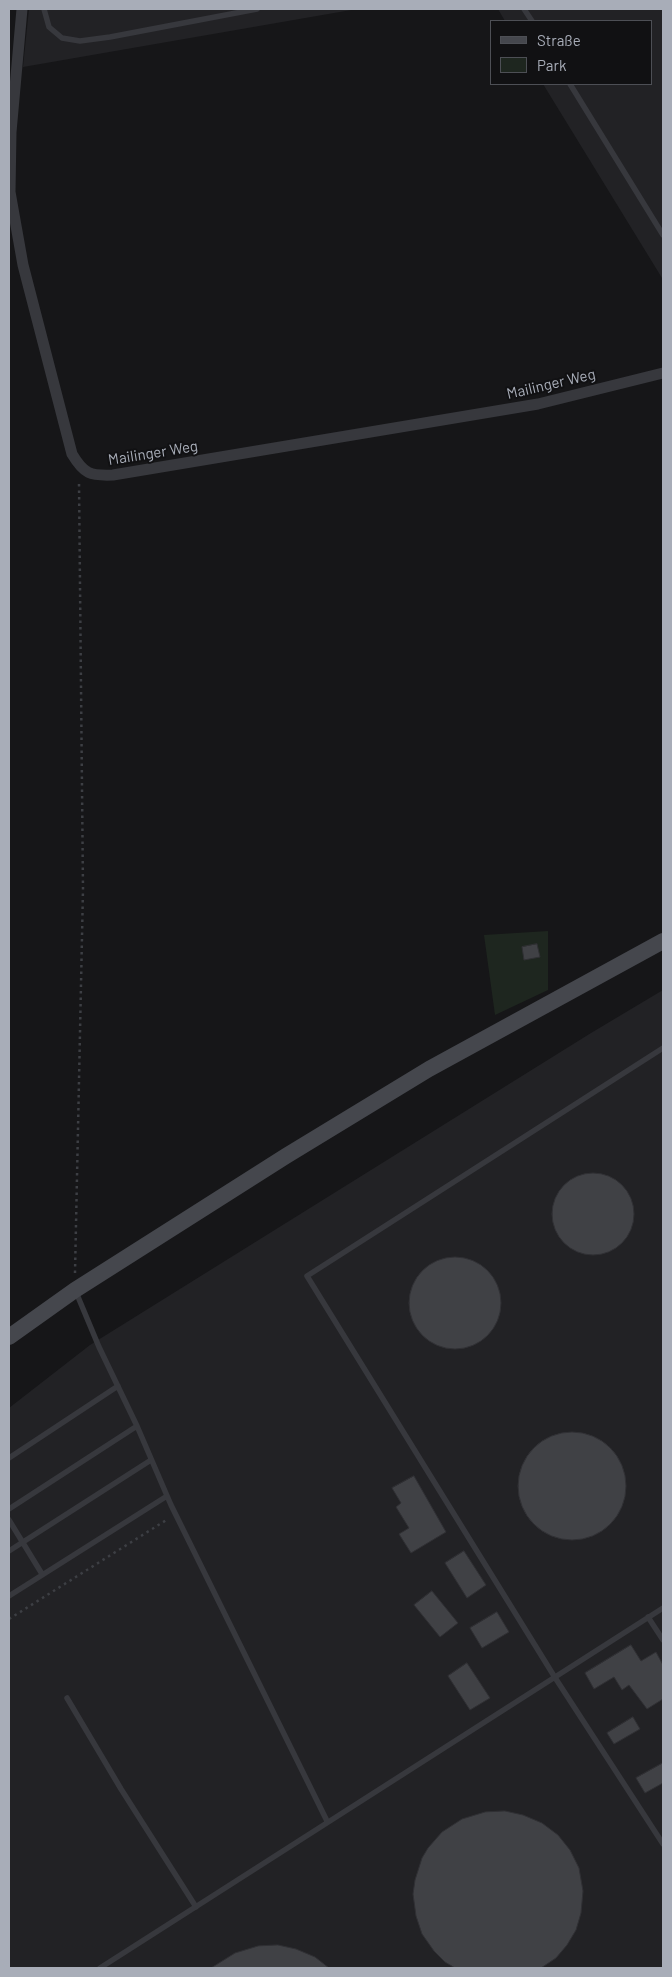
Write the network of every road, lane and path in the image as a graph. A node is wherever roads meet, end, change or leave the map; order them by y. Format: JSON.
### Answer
{"nodes":[{"id":1,"x":22,"y":9,"type":"edge"},
{"id":2,"x":44,"y":9,"type":"edge"},
{"id":3,"x":258,"y":9,"type":"edge"},
{"id":4,"x":524,"y":9,"type":"edge"},
{"id":5,"x":531,"y":20,"type":"edge"},
{"id":6,"x":571,"y":85,"type":"edge"},
{"id":7,"x":663,"y":235,"type":"edge"},
{"id":8,"x":663,"y":373,"type":"edge"},
{"id":9,"x":80,"y":468,"type":"junction"},
{"id":10,"x":663,"y":941,"type":"edge"},
{"id":11,"x":663,"y":1048,"type":"edge"},
{"id":12,"x":75,"y":1290,"type":"junction"},
{"id":13,"x":9,"y":1337,"type":"edge"},
{"id":14,"x":118,"y":1386,"type":"junction"},
{"id":15,"x":136,"y":1426,"type":"junction"},
{"id":16,"x":9,"y":1458,"type":"edge"},
{"id":17,"x":151,"y":1460,"type":"junction"},
{"id":18,"x":167,"y":1496,"type":"junction"},
{"id":19,"x":9,"y":1509,"type":"edge"},
{"id":20,"x":175,"y":1514,"type":"junction"},
{"id":21,"x":9,"y":1520,"type":"edge"},
{"id":22,"x":22,"y":1542,"type":"junction"},
{"id":23,"x":9,"y":1551,"type":"edge"},
{"id":24,"x":42,"y":1574,"type":"junction"},
{"id":25,"x":9,"y":1596,"type":"edge"},
{"id":26,"x":663,"y":1608,"type":"edge"},
{"id":27,"x":648,"y":1617,"type":"junction"},
{"id":28,"x":9,"y":1620,"type":"edge"},
{"id":29,"x":663,"y":1640,"type":"edge"},
{"id":30,"x":554,"y":1676,"type":"junction"},
{"id":31,"x":68,"y":1698,"type":"dead end"},
{"id":32,"x":327,"y":1821,"type":"junction"},
{"id":33,"x":663,"y":1844,"type":"edge"},
{"id":34,"x":196,"y":1906,"type":"junction"},
{"id":35,"x":100,"y":1968,"type":"edge"}],
"edges":[{"from":1,"to":9,"type":"street"},
{"from":2,"to":3,"type":"lane"},
{"from":4,"to":5,"type":"lane"},
{"from":6,"to":7,"type":"lane"},
{"from":8,"to":9,"type":"street","name":"Mailinger Weg"},
{"from":9,"to":12,"type":"path"},
{"from":10,"to":12,"type":"street"},
{"from":11,"to":30,"type":"lane"},
{"from":12,"to":13,"type":"street"},
{"from":12,"to":14,"type":"lane"},
{"from":14,"to":15,"type":"lane"},
{"from":14,"to":16,"type":"lane"},
{"from":15,"to":17,"type":"lane"},
{"from":15,"to":19,"type":"lane"},
{"from":17,"to":18,"type":"lane"},
{"from":17,"to":22,"type":"lane"},
{"from":18,"to":20,"type":"lane"},
{"from":18,"to":24,"type":"lane"},
{"from":20,"to":28,"type":"path"},
{"from":20,"to":32,"type":"lane"},
{"from":21,"to":22,"type":"lane"},
{"from":22,"to":23,"type":"lane"},
{"from":22,"to":24,"type":"lane"},
{"from":24,"to":25,"type":"lane"},
{"from":26,"to":27,"type":"lane"},
{"from":27,"to":29,"type":"lane"},
{"from":27,"to":30,"type":"lane"},
{"from":30,"to":32,"type":"lane"},
{"from":30,"to":33,"type":"lane"},
{"from":31,"to":34,"type":"lane"},
{"from":32,"to":34,"type":"lane"},
{"from":34,"to":35,"type":"lane"}]}
